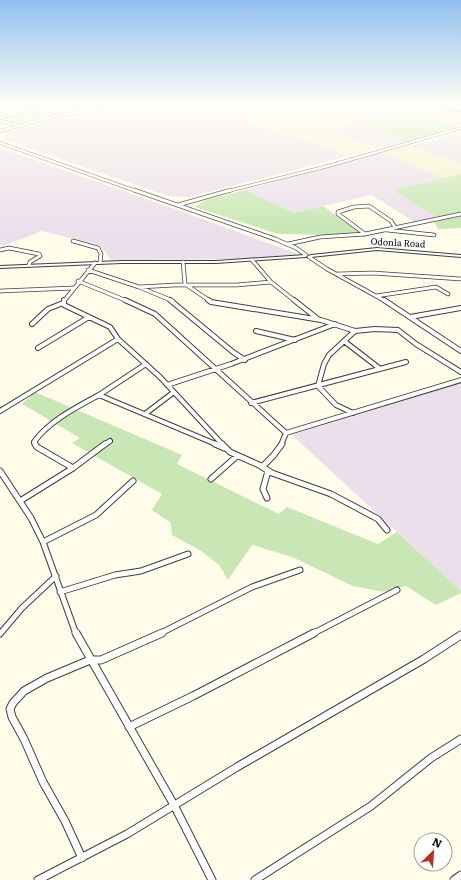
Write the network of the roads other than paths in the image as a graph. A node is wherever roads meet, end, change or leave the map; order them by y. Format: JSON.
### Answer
{"nodes":[{"id":1,"x":12,"y":147,"type":"edge"},
{"id":2,"x":394,"y":147,"type":"edge"},
{"id":3,"x":178,"y":205,"type":"junction"},
{"id":4,"x":461,"y":214,"type":"edge"},
{"id":5,"x":395,"y":227,"type":"junction"},
{"id":6,"x":383,"y":230,"type":"junction"},
{"id":7,"x":366,"y":234,"type":"junction"},
{"id":8,"x":434,"y":235,"type":"dead end"},
{"id":9,"x":73,"y":240,"type":"dead end"},
{"id":10,"x":288,"y":244,"type":"junction"},
{"id":11,"x":0,"y":250,"type":"edge"},
{"id":12,"x":308,"y":256,"type":"junction"},
{"id":13,"x":461,"y":256,"type":"edge"},
{"id":14,"x":252,"y":260,"type":"junction"},
{"id":15,"x":97,"y":262,"type":"junction"},
{"id":16,"x":183,"y":262,"type":"junction"},
{"id":17,"x":29,"y":265,"type":"junction"},
{"id":18,"x":0,"y":267,"type":"edge"},
{"id":19,"x":88,"y":270,"type":"junction"},
{"id":20,"x":336,"y":274,"type":"junction"},
{"id":21,"x":461,"y":279,"type":"edge"},
{"id":22,"x":78,"y":281,"type":"junction"},
{"id":23,"x":271,"y":282,"type":"junction"},
{"id":24,"x":185,"y":284,"type":"junction"},
{"id":25,"x":139,"y":287,"type":"junction"},
{"id":26,"x":73,"y":288,"type":"junction"},
{"id":27,"x":0,"y":291,"type":"edge"},
{"id":28,"x":448,"y":294,"type":"dead end"},
{"id":29,"x":376,"y":296,"type":"junction"},
{"id":30,"x":62,"y":303,"type":"junction"},
{"id":31,"x":460,"y":309,"type":"edge"},
{"id":32,"x":89,"y":317,"type":"junction"},
{"id":33,"x":410,"y":317,"type":"junction"},
{"id":34,"x":318,"y":319,"type":"junction"},
{"id":35,"x":32,"y":324,"type":"dead end"},
{"id":36,"x":335,"y":324,"type":"junction"},
{"id":37,"x":256,"y":331,"type":"dead end"},
{"id":38,"x":355,"y":331,"type":"junction"},
{"id":39,"x":118,"y":339,"type":"junction"},
{"id":40,"x":295,"y":340,"type":"junction"},
{"id":41,"x":344,"y":341,"type":"junction"},
{"id":42,"x":38,"y":348,"type":"dead end"},
{"id":43,"x":461,"y":351,"type":"edge"},
{"id":44,"x":245,"y":360,"type":"junction"},
{"id":45,"x":406,"y":362,"type":"dead end"},
{"id":46,"x":146,"y":364,"type":"junction"},
{"id":47,"x":379,"y":368,"type":"junction"},
{"id":48,"x":215,"y":370,"type":"junction"},
{"id":49,"x":461,"y":372,"type":"edge"},
{"id":50,"x":461,"y":380,"type":"edge"},
{"id":51,"x":167,"y":385,"type":"junction"},
{"id":52,"x":318,"y":386,"type":"junction"},
{"id":53,"x":174,"y":392,"type":"junction"},
{"id":54,"x":99,"y":395,"type":"junction"},
{"id":55,"x":251,"y":403,"type":"junction"},
{"id":56,"x":0,"y":410,"type":"edge"},
{"id":57,"x":353,"y":413,"type":"junction"},
{"id":58,"x":145,"y":414,"type":"junction"},
{"id":59,"x":286,"y":433,"type":"junction"},
{"id":60,"x":110,"y":441,"type":"dead end"},
{"id":61,"x":225,"y":449,"type":"junction"},
{"id":62,"x":237,"y":456,"type":"junction"},
{"id":63,"x":262,"y":467,"type":"junction"},
{"id":64,"x":73,"y":468,"type":"junction"},
{"id":65,"x":0,"y":471,"type":"edge"},
{"id":66,"x":268,"y":471,"type":"junction"},
{"id":67,"x":211,"y":479,"type":"dead end"},
{"id":68,"x":133,"y":481,"type":"dead end"},
{"id":69,"x":267,"y":498,"type":"dead end"},
{"id":70,"x":20,"y":501,"type":"junction"},
{"id":71,"x":387,"y":530,"type":"dead end"},
{"id":72,"x":43,"y":542,"type":"junction"},
{"id":73,"x":188,"y":554,"type":"dead end"},
{"id":74,"x":300,"y":570,"type":"dead end"},
{"id":75,"x":56,"y":576,"type":"junction"},
{"id":76,"x":397,"y":590,"type":"dead end"},
{"id":77,"x":60,"y":592,"type":"junction"},
{"id":78,"x":0,"y":634,"type":"edge"},
{"id":79,"x":461,"y":635,"type":"edge"},
{"id":80,"x":90,"y":660,"type":"junction"},
{"id":81,"x":129,"y":727,"type":"junction"},
{"id":82,"x":461,"y":739,"type":"edge"},
{"id":83,"x":174,"y":805,"type":"junction"},
{"id":84,"x":82,"y":858,"type":"junction"},
{"id":85,"x":461,"y":875,"type":"edge"},
{"id":86,"x":38,"y":880,"type":"edge"},
{"id":87,"x":212,"y":880,"type":"edge"},
{"id":88,"x":255,"y":880,"type":"edge"},
{"id":89,"x":454,"y":880,"type":"edge"}],
"edges":[{"from":1,"to":3,"type":"street"},
{"from":2,"to":3,"type":"street"},
{"from":3,"to":10,"type":"street"},
{"from":4,"to":5,"type":"street"},
{"from":5,"to":6,"type":"street"},
{"from":5,"to":7,"type":"street"},
{"from":6,"to":7,"type":"street"},
{"from":6,"to":8,"type":"street"},
{"from":7,"to":10,"type":"street"},
{"from":9,"to":15,"type":"street"},
{"from":10,"to":12,"type":"street"},
{"from":11,"to":17,"type":"street"},
{"from":12,"to":13,"type":"street","name":"Odonla Road"},
{"from":12,"to":14,"type":"street","name":"Odonla Road"},
{"from":12,"to":20,"type":"street"},
{"from":14,"to":16,"type":"street","name":"Odonla Road"},
{"from":14,"to":23,"type":"street"},
{"from":15,"to":16,"type":"street","name":"Odonla Road"},
{"from":15,"to":17,"type":"street","name":"Odonla Road"},
{"from":15,"to":19,"type":"street"},
{"from":16,"to":24,"type":"street"},
{"from":17,"to":18,"type":"street","name":"Odonla Road"},
{"from":19,"to":22,"type":"street"},
{"from":19,"to":25,"type":"street"},
{"from":20,"to":21,"type":"street"},
{"from":20,"to":29,"type":"street"},
{"from":22,"to":26,"type":"street"},
{"from":22,"to":48,"type":"street"},
{"from":23,"to":24,"type":"street"},
{"from":23,"to":34,"type":"street"},
{"from":24,"to":25,"type":"street"},
{"from":24,"to":34,"type":"street"},
{"from":25,"to":44,"type":"street"},
{"from":26,"to":27,"type":"street"},
{"from":26,"to":30,"type":"street"},
{"from":28,"to":29,"type":"street"},
{"from":29,"to":33,"type":"street"},
{"from":30,"to":32,"type":"street"},
{"from":30,"to":35,"type":"street"},
{"from":31,"to":33,"type":"street"},
{"from":32,"to":39,"type":"street"},
{"from":32,"to":42,"type":"street"},
{"from":33,"to":43,"type":"street"},
{"from":34,"to":36,"type":"street"},
{"from":36,"to":38,"type":"street"},
{"from":36,"to":40,"type":"street"},
{"from":37,"to":40,"type":"street"},
{"from":38,"to":41,"type":"street"},
{"from":38,"to":49,"type":"street"},
{"from":39,"to":46,"type":"street"},
{"from":39,"to":56,"type":"street"},
{"from":40,"to":44,"type":"street"},
{"from":41,"to":47,"type":"street"},
{"from":41,"to":52,"type":"street"},
{"from":44,"to":48,"type":"street"},
{"from":45,"to":47,"type":"street"},
{"from":46,"to":51,"type":"street"},
{"from":46,"to":54,"type":"street"},
{"from":47,"to":52,"type":"street"},
{"from":48,"to":51,"type":"street"},
{"from":48,"to":55,"type":"street"},
{"from":50,"to":57,"type":"street"},
{"from":51,"to":53,"type":"street"},
{"from":52,"to":55,"type":"street"},
{"from":52,"to":57,"type":"street"},
{"from":53,"to":58,"type":"street"},
{"from":53,"to":61,"type":"street"},
{"from":54,"to":58,"type":"street"},
{"from":54,"to":64,"type":"street"},
{"from":55,"to":59,"type":"street"},
{"from":57,"to":59,"type":"street"},
{"from":58,"to":61,"type":"street"},
{"from":59,"to":63,"type":"street"},
{"from":60,"to":64,"type":"street"},
{"from":61,"to":62,"type":"street"},
{"from":62,"to":63,"type":"street"},
{"from":62,"to":67,"type":"street"},
{"from":63,"to":66,"type":"street"},
{"from":64,"to":70,"type":"street"},
{"from":65,"to":70,"type":"street"},
{"from":66,"to":69,"type":"street"},
{"from":66,"to":71,"type":"street"},
{"from":68,"to":72,"type":"street"},
{"from":70,"to":72,"type":"street"},
{"from":72,"to":75,"type":"street"},
{"from":73,"to":77,"type":"street"},
{"from":74,"to":80,"type":"street"},
{"from":75,"to":77,"type":"street"},
{"from":75,"to":78,"type":"street"},
{"from":76,"to":81,"type":"street"},
{"from":77,"to":80,"type":"street"},
{"from":79,"to":83,"type":"street"},
{"from":80,"to":81,"type":"street"},
{"from":80,"to":84,"type":"street"},
{"from":81,"to":83,"type":"street"},
{"from":82,"to":88,"type":"street"},
{"from":83,"to":84,"type":"street"},
{"from":83,"to":87,"type":"street"},
{"from":84,"to":86,"type":"street"},
{"from":85,"to":89,"type":"street"}]}
